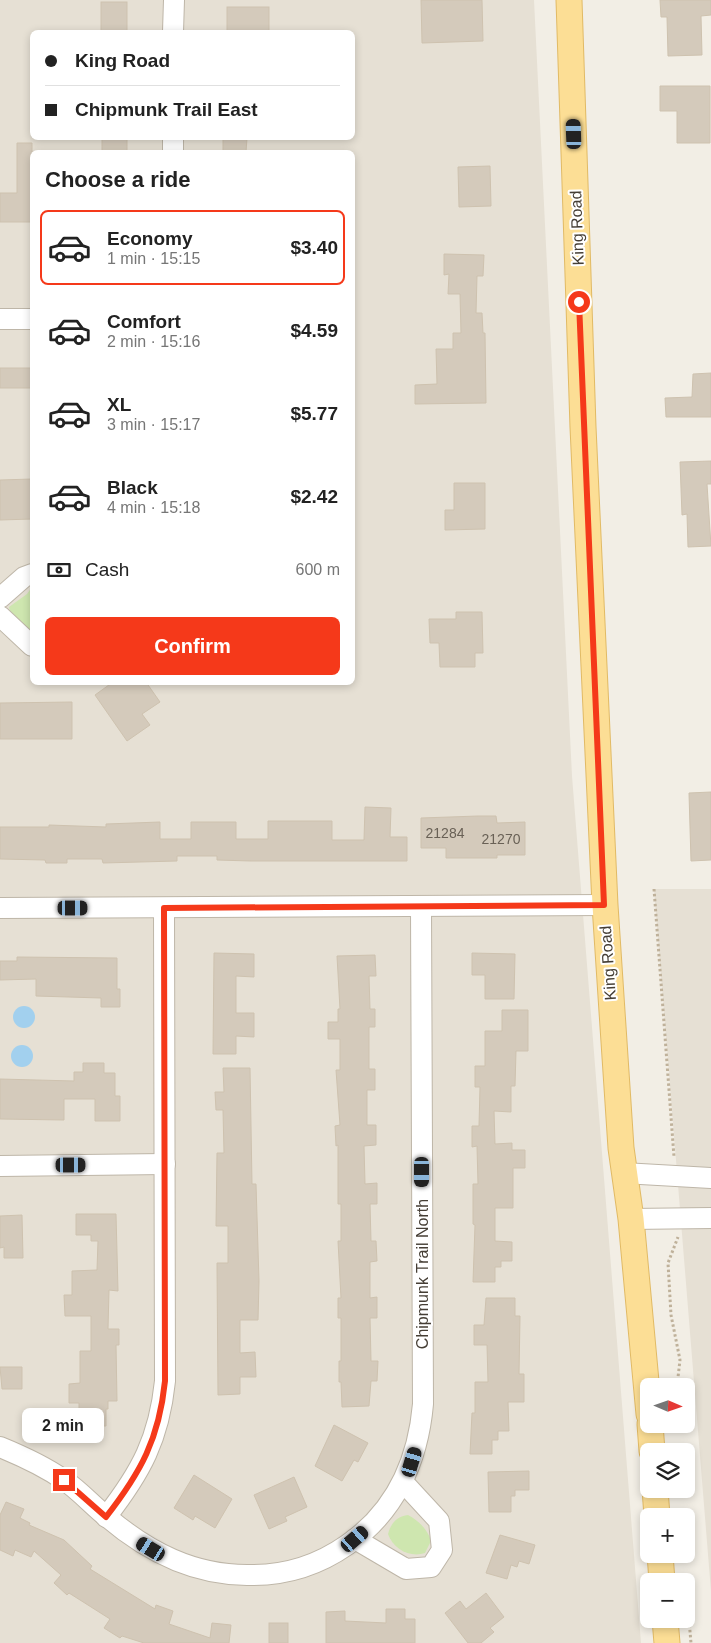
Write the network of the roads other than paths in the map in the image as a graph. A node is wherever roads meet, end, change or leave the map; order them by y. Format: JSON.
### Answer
{"nodes":[{"id":1,"x":174,"y":0,"type":"edge"},
{"id":2,"x":570,"y":0,"type":"edge"},
{"id":3,"x":174,"y":30,"type":"edge"},
{"id":4,"x":0,"y":318,"type":"edge"},
{"id":5,"x":30,"y":319,"type":"edge"},
{"id":6,"x":30,"y":575,"type":"edge"},
{"id":7,"x":0,"y":598,"type":"edge"},
{"id":8,"x":0,"y":616,"type":"edge"},
{"id":9,"x":30,"y":644,"type":"edge"},
{"id":10,"x":604,"y":905,"type":"junction"},
{"id":11,"x":421,"y":907,"type":"junction"},
{"id":12,"x":0,"y":908,"type":"edge"},
{"id":13,"x":164,"y":908,"type":"junction"},
{"id":14,"x":165,"y":1164,"type":"junction"},
{"id":15,"x":0,"y":1166,"type":"edge"},
{"id":16,"x":624,"y":1173,"type":"junction"},
{"id":17,"x":711,"y":1178,"type":"edge"},
{"id":18,"x":631,"y":1218,"type":"junction"},
{"id":19,"x":711,"y":1218,"type":"edge"},
{"id":20,"x":646,"y":1378,"type":"edge"},
{"id":21,"x":0,"y":1447,"type":"edge"},
{"id":22,"x":403,"y":1482,"type":"junction"},
{"id":23,"x":106,"y":1517,"type":"junction"},
{"id":24,"x":355,"y":1539,"type":"junction"},
{"id":25,"x":666,"y":1628,"type":"edge"},
{"id":26,"x":667,"y":1643,"type":"edge"}],
"edges":[{"from":1,"to":3,"type":"street"},
{"from":2,"to":10,"type":"main road","name":"King Road"},
{"from":4,"to":5,"type":"street"},
{"from":6,"to":7,"type":"street"},
{"from":8,"to":9,"type":"street"},
{"from":10,"to":11,"type":"street"},
{"from":10,"to":16,"type":"main road","name":"King Road"},
{"from":11,"to":13,"type":"street"},
{"from":11,"to":22,"type":"street","name":"Chipmunk Trail North"},
{"from":12,"to":13,"type":"street"},
{"from":13,"to":14,"type":"street"},
{"from":14,"to":15,"type":"street"},
{"from":14,"to":23,"type":"street"},
{"from":16,"to":17,"type":"street"},
{"from":16,"to":18,"type":"main road","name":"King Road"},
{"from":18,"to":19,"type":"street"},
{"from":18,"to":20,"type":"main road","name":"King Road"},
{"from":21,"to":23,"type":"street","name":"Chipmunk Trail North"},
{"from":22,"to":24,"type":"street","name":"Chipmunk Trail North"},
{"from":22,"to":24,"type":"street"},
{"from":23,"to":24,"type":"street","name":"Chipmunk Trail North"},
{"from":25,"to":26,"type":"main road"}]}
